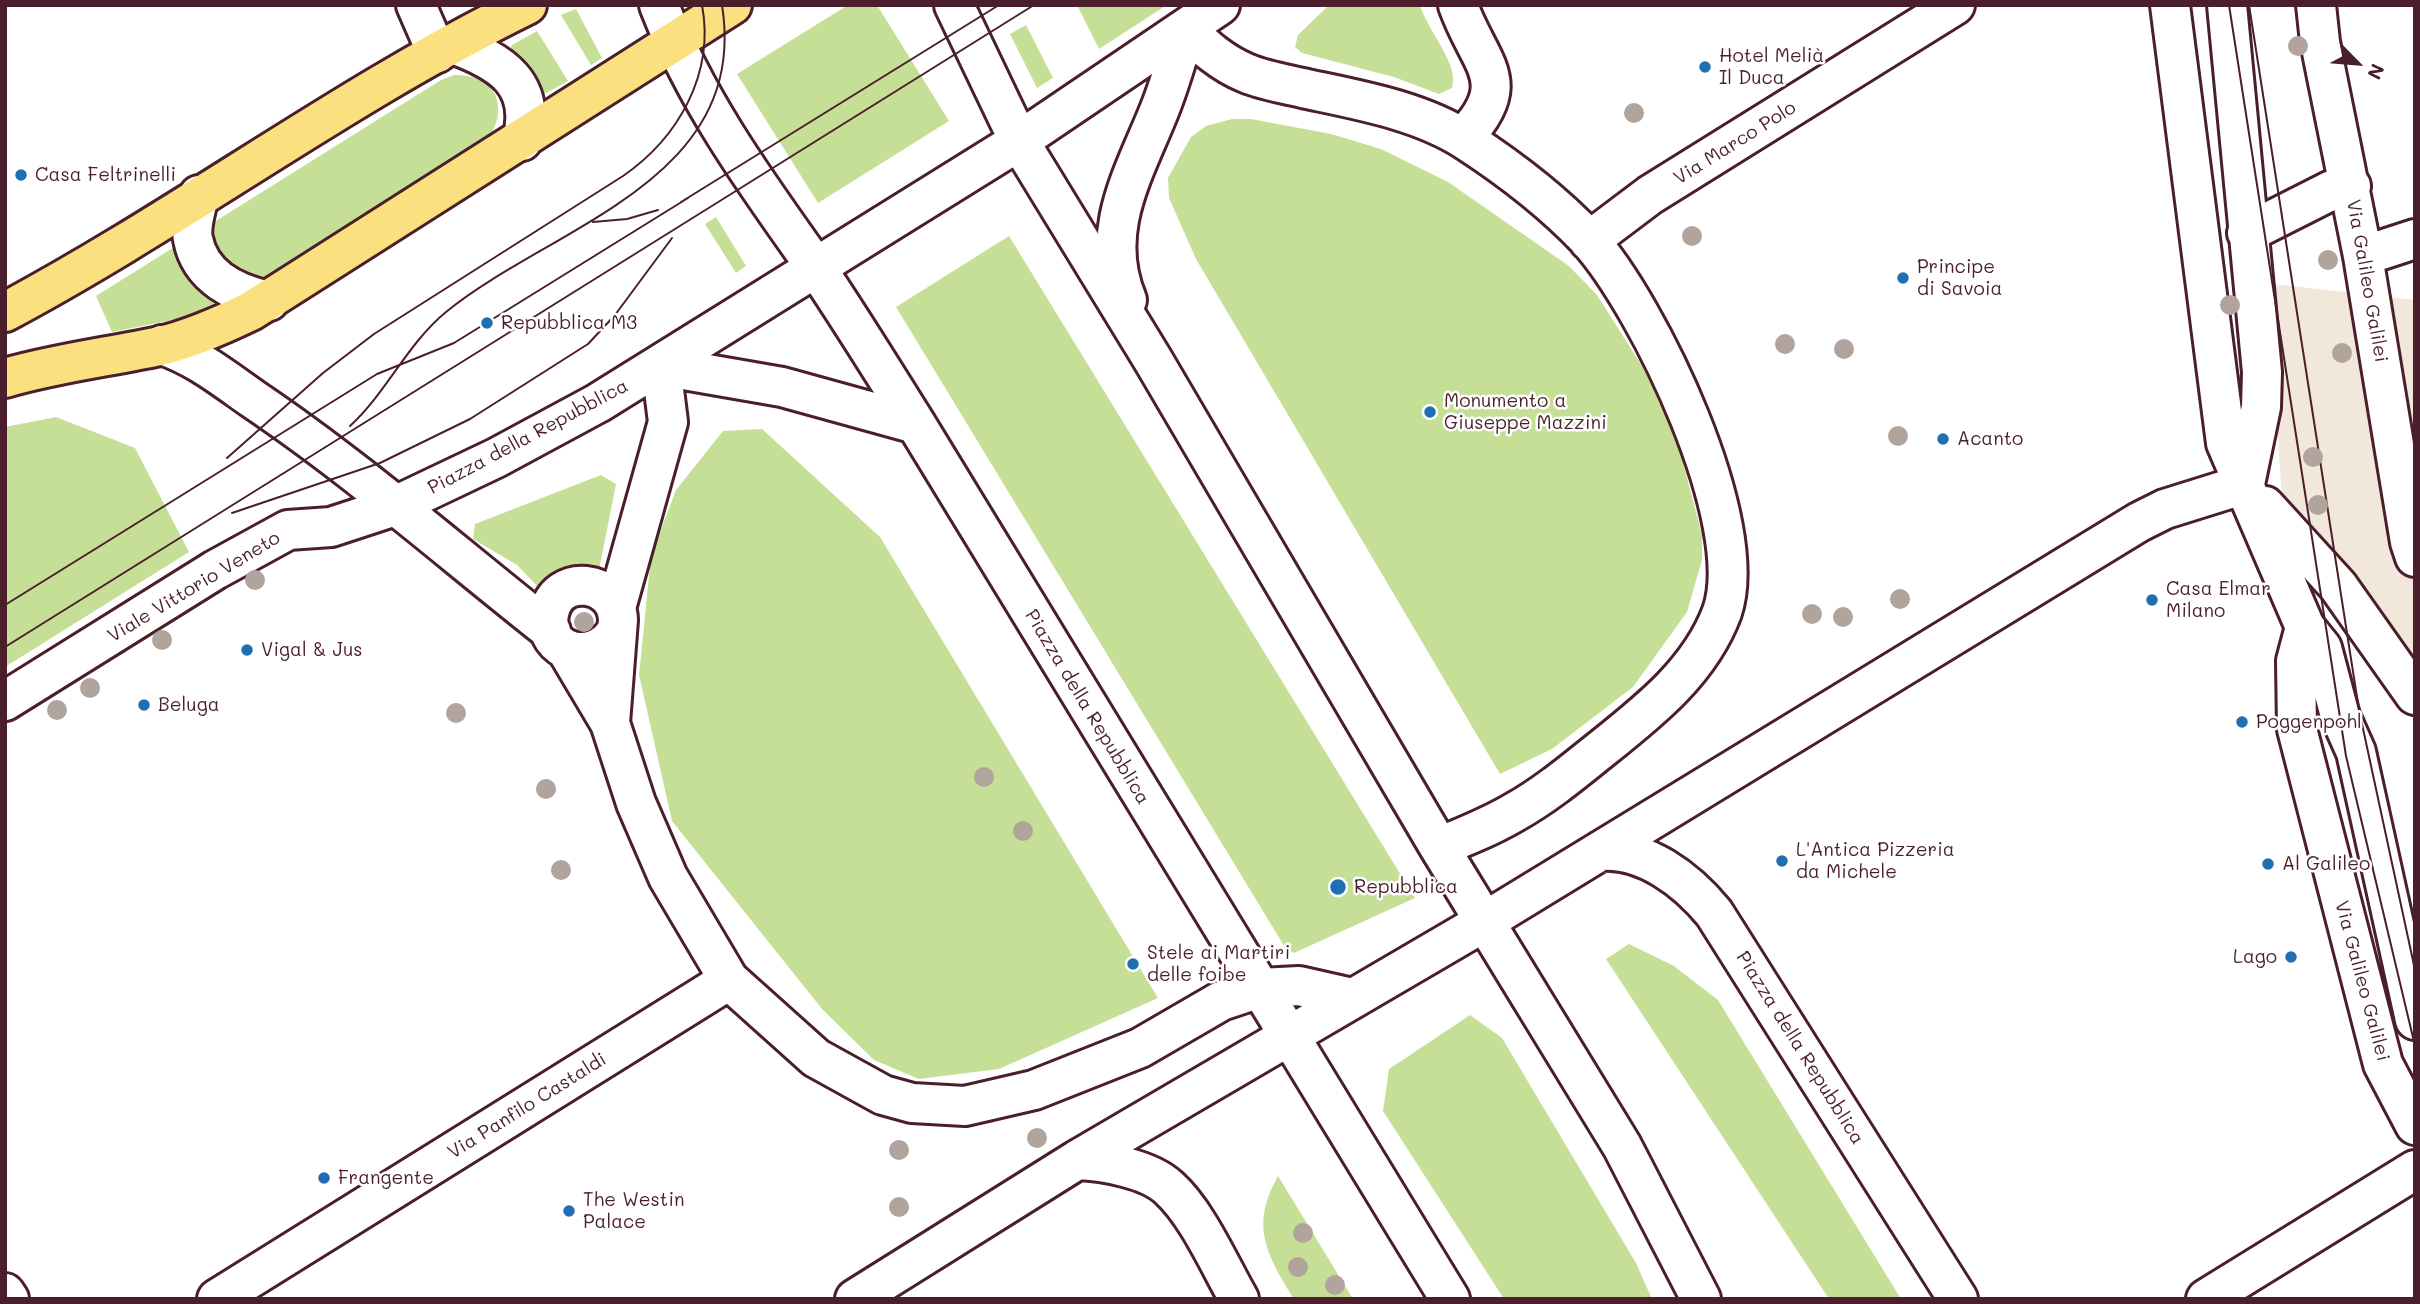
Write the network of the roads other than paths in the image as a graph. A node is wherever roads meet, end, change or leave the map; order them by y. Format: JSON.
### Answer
{"nodes":[{"id":1,"x":416,"y":5,"type":"edge"},
{"id":2,"x":527,"y":5,"type":"edge"},
{"id":3,"x":659,"y":5,"type":"edge"},
{"id":4,"x":732,"y":5,"type":"edge"},
{"id":5,"x":954,"y":5,"type":"edge"},
{"id":6,"x":1220,"y":5,"type":"edge"},
{"id":7,"x":1458,"y":5,"type":"edge"},
{"id":8,"x":1955,"y":5,"type":"edge"},
{"id":9,"x":2170,"y":5,"type":"edge"},
{"id":10,"x":2227,"y":5,"type":"edge"},
{"id":11,"x":2316,"y":5,"type":"edge"},
{"id":12,"x":1186,"y":29,"type":"junction"},
{"id":13,"x":672,"y":40,"type":"junction"},
{"id":14,"x":445,"y":48,"type":"junction"},
{"id":15,"x":1463,"y":138,"type":"junction"},
{"id":16,"x":522,"y":141,"type":"junction"},
{"id":17,"x":1019,"y":141,"type":"junction"},
{"id":18,"x":2351,"y":186,"type":"junction"},
{"id":19,"x":199,"y":195,"type":"junction"},
{"id":20,"x":2247,"y":233,"type":"junction"},
{"id":21,"x":2415,"y":239,"type":"edge"},
{"id":22,"x":1589,"y":241,"type":"junction"},
{"id":23,"x":2363,"y":256,"type":"junction"},
{"id":24,"x":816,"y":268,"type":"junction"},
{"id":25,"x":270,"y":301,"type":"junction"},
{"id":26,"x":5,"y":312,"type":"edge"},
{"id":27,"x":162,"y":345,"type":"junction"},
{"id":28,"x":1153,"y":360,"type":"junction"},
{"id":29,"x":661,"y":366,"type":"junction"},
{"id":30,"x":5,"y":377,"type":"edge"},
{"id":31,"x":916,"y":424,"type":"junction"},
{"id":32,"x":2245,"y":484,"type":"junction"},
{"id":33,"x":395,"y":506,"type":"junction"},
{"id":34,"x":2415,"y":557,"type":"edge"},
{"id":35,"x":615,"y":620,"type":"junction"},
{"id":36,"x":2305,"y":627,"type":"junction"},
{"id":37,"x":559,"y":640,"type":"junction"},
{"id":38,"x":2415,"y":695,"type":"edge"},
{"id":39,"x":5,"y":701,"type":"edge"},
{"id":40,"x":610,"y":723,"type":"junction"},
{"id":41,"x":1439,"y":847,"type":"junction"},
{"id":42,"x":1600,"y":851,"type":"junction"},
{"id":43,"x":1484,"y":922,"type":"junction"},
{"id":44,"x":729,"y":980,"type":"junction"},
{"id":45,"x":1261,"y":988,"type":"junction"},
{"id":46,"x":1352,"y":998,"type":"junction"},
{"id":47,"x":2415,"y":1020,"type":"edge"},
{"id":48,"x":1290,"y":1036,"type":"junction"},
{"id":49,"x":2415,"y":1125,"type":"edge"},
{"id":50,"x":1077,"y":1160,"type":"junction"},
{"id":51,"x":2415,"y":1170,"type":"edge"},
{"id":52,"x":5,"y":1293,"type":"edge"},
{"id":53,"x":9,"y":1299,"type":"edge"},
{"id":54,"x":217,"y":1299,"type":"edge"},
{"id":55,"x":855,"y":1299,"type":"edge"},
{"id":56,"x":1239,"y":1299,"type":"edge"},
{"id":57,"x":1450,"y":1299,"type":"edge"},
{"id":58,"x":1701,"y":1299,"type":"edge"},
{"id":59,"x":1958,"y":1299,"type":"edge"},
{"id":60,"x":2206,"y":1299,"type":"edge"}],
"edges":[{"from":1,"to":14,"type":"street"},
{"from":2,"to":14,"type":"main road"},
{"from":3,"to":13,"type":"street","name":"Piazza della Repubblica"},
{"from":4,"to":13,"type":"main road"},
{"from":5,"to":17,"type":"street"},
{"from":6,"to":12,"type":"street","name":"Piazza della Repubblica"},
{"from":7,"to":15,"type":"street"},
{"from":8,"to":22,"type":"street","name":"Via Marco Polo"},
{"from":9,"to":32,"type":"street"},
{"from":10,"to":20,"type":"street"},
{"from":11,"to":18,"type":"street","name":"Via Galileo Galilei"},
{"from":12,"to":15,"type":"street"},
{"from":12,"to":17,"type":"street","name":"Piazza della Repubblica"},
{"from":12,"to":28,"type":"street"},
{"from":13,"to":16,"type":"main road"},
{"from":13,"to":24,"type":"street","name":"Piazza della Repubblica"},
{"from":14,"to":16,"type":"street"},
{"from":14,"to":19,"type":"main road"},
{"from":15,"to":22,"type":"street"},
{"from":16,"to":25,"type":"main road"},
{"from":17,"to":24,"type":"street","name":"Piazza della Repubblica"},
{"from":17,"to":28,"type":"street"},
{"from":18,"to":20,"type":"street"},
{"from":18,"to":23,"type":"street","name":"Via Galileo Galilei"},
{"from":19,"to":25,"type":"street"},
{"from":19,"to":26,"type":"main road"},
{"from":20,"to":32,"type":"street"},
{"from":21,"to":23,"type":"street"},
{"from":22,"to":41,"type":"street"},
{"from":23,"to":34,"type":"street","name":"Via Galileo Galilei"},
{"from":24,"to":29,"type":"street","name":"Piazza della Repubblica"},
{"from":24,"to":31,"type":"street","name":"Piazza della Repubblica"},
{"from":25,"to":27,"type":"main road"},
{"from":27,"to":30,"type":"main road"},
{"from":27,"to":33,"type":"street"},
{"from":28,"to":41,"type":"street"},
{"from":29,"to":31,"type":"street"},
{"from":29,"to":33,"type":"street","name":"Piazza della Repubblica"},
{"from":29,"to":35,"type":"street"},
{"from":31,"to":45,"type":"street","name":"Piazza della Repubblica"},
{"from":32,"to":36,"type":"street"},
{"from":32,"to":38,"type":"street"},
{"from":32,"to":42,"type":"street"},
{"from":33,"to":37,"type":"street"},
{"from":33,"to":39,"type":"street","name":"Viale Vittorio Veneto"},
{"from":35,"to":37,"type":"street"},
{"from":35,"to":37,"type":"street"},
{"from":35,"to":40,"type":"street"},
{"from":36,"to":47,"type":"street"},
{"from":36,"to":49,"type":"street","name":"Via Galileo Galilei"},
{"from":37,"to":40,"type":"street"},
{"from":40,"to":44,"type":"street"},
{"from":41,"to":43,"type":"street"},
{"from":42,"to":43,"type":"street"},
{"from":42,"to":59,"type":"street","name":"Piazza della Repubblica"},
{"from":43,"to":46,"type":"street"},
{"from":43,"to":58,"type":"street"},
{"from":44,"to":45,"type":"street"},
{"from":44,"to":54,"type":"street","name":"Via Panfilo Castaldi"},
{"from":45,"to":46,"type":"street"},
{"from":45,"to":48,"type":"street","name":"Piazza della Repubblica"},
{"from":46,"to":48,"type":"street"},
{"from":48,"to":50,"type":"street"},
{"from":48,"to":57,"type":"street","name":"Piazza della Repubblica"},
{"from":50,"to":55,"type":"street"},
{"from":50,"to":56,"type":"street"},
{"from":51,"to":60,"type":"street"},
{"from":52,"to":53,"type":"street"}]}
